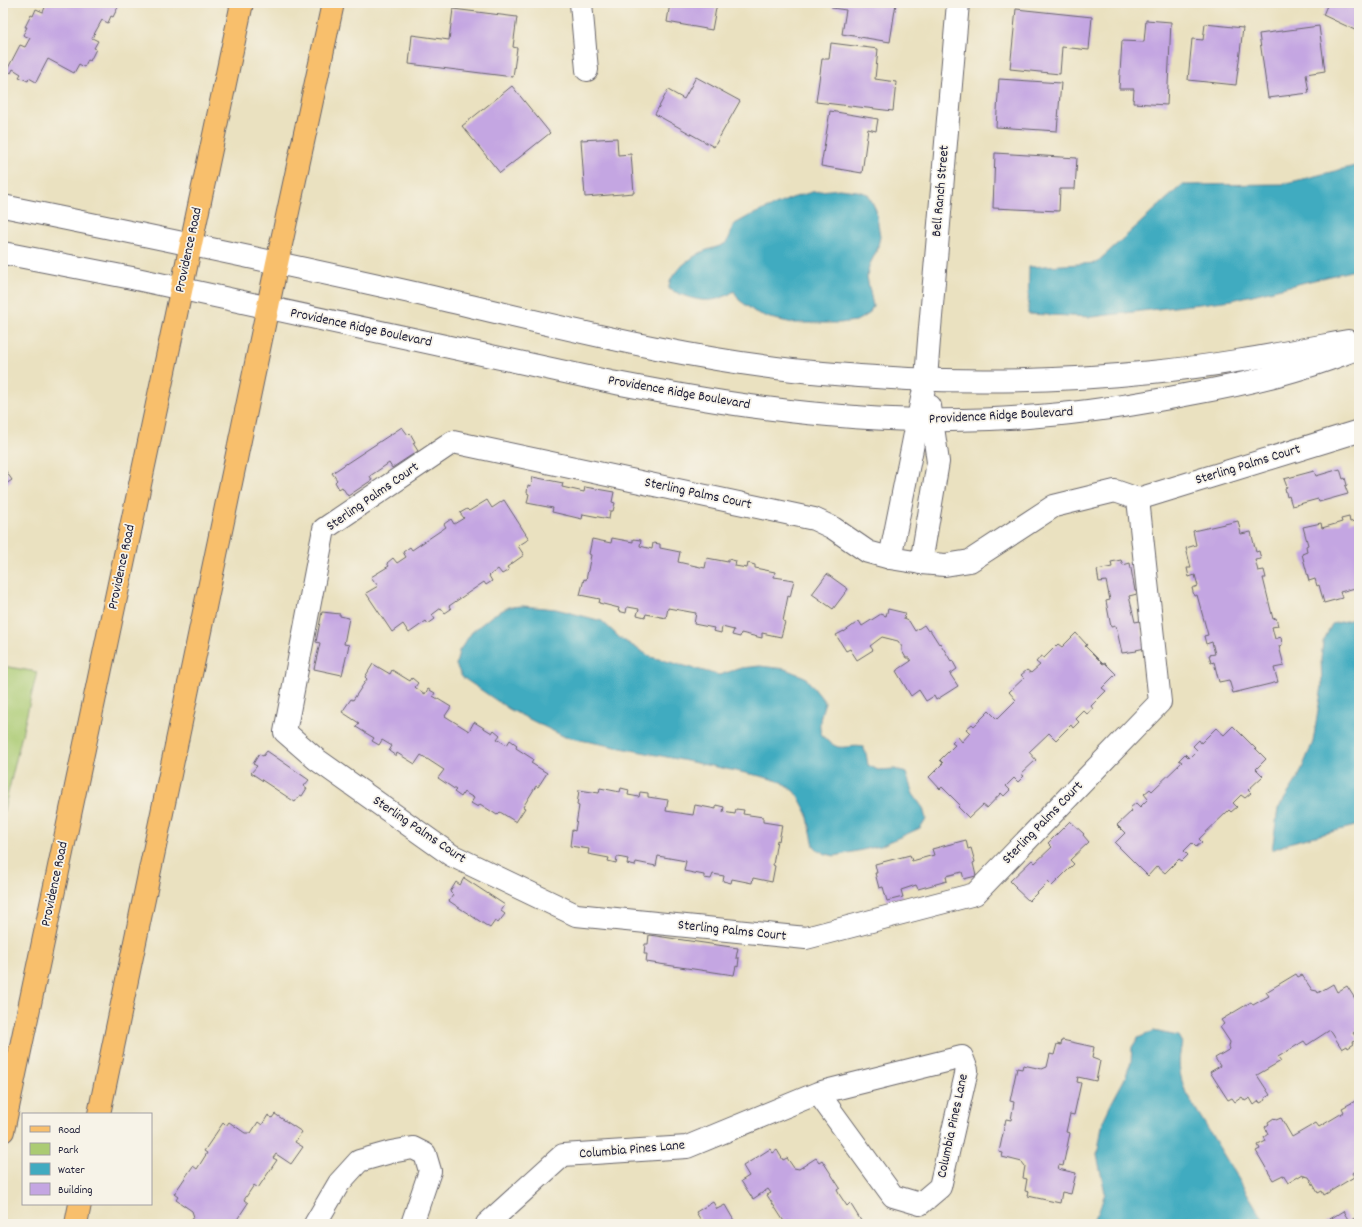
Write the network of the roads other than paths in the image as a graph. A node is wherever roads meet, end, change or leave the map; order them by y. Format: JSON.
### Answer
{"nodes":[{"id":1,"x":242,"y":3,"type":"edge"},
{"id":2,"x":333,"y":3,"type":"edge"},
{"id":3,"x":581,"y":3,"type":"edge"},
{"id":4,"x":958,"y":3,"type":"edge"},
{"id":5,"x":587,"y":70,"type":"dead end"},
{"id":6,"x":3,"y":206,"type":"edge"},
{"id":7,"x":190,"y":244,"type":"junction"},
{"id":8,"x":3,"y":253,"type":"edge"},
{"id":9,"x":277,"y":262,"type":"junction"},
{"id":10,"x":181,"y":289,"type":"junction"},
{"id":11,"x":268,"y":308,"type":"junction"},
{"id":12,"x":1359,"y":339,"type":"edge"},
{"id":13,"x":1359,"y":348,"type":"edge"},
{"id":14,"x":926,"y":379,"type":"junction"},
{"id":15,"x":925,"y":420,"type":"junction"},
{"id":16,"x":1359,"y":432,"type":"edge"},
{"id":17,"x":1138,"y":499,"type":"junction"},
{"id":18,"x":890,"y":558,"type":"junction"},
{"id":19,"x":921,"y":563,"type":"junction"},
{"id":20,"x":818,"y":1093,"type":"junction"},
{"id":21,"x":99,"y":1113,"type":"edge"},
{"id":22,"x":3,"y":1131,"type":"edge"},
{"id":23,"x":80,"y":1205,"type":"edge"},
{"id":24,"x":76,"y":1224,"type":"edge"},
{"id":25,"x":315,"y":1224,"type":"edge"},
{"id":26,"x":412,"y":1224,"type":"edge"},
{"id":27,"x":487,"y":1224,"type":"edge"}],
"edges":[{"from":1,"to":7,"type":"main road","name":"Providence Road"},
{"from":2,"to":9,"type":"main road"},
{"from":3,"to":5,"type":"street"},
{"from":4,"to":14,"type":"street","name":"Bell Ranch Street"},
{"from":6,"to":7,"type":"street"},
{"from":7,"to":9,"type":"street"},
{"from":7,"to":10,"type":"main road","name":"Providence Road"},
{"from":8,"to":10,"type":"street","name":"Providence Ridge Boulevard"},
{"from":9,"to":11,"type":"main road"},
{"from":9,"to":14,"type":"street"},
{"from":10,"to":11,"type":"street","name":"Providence Ridge Boulevard"},
{"from":10,"to":22,"type":"main road","name":"Providence Road"},
{"from":11,"to":15,"type":"street","name":"Providence Ridge Boulevard"},
{"from":11,"to":21,"type":"main road"},
{"from":12,"to":14,"type":"street"},
{"from":13,"to":15,"type":"street","name":"Providence Ridge Boulevard"},
{"from":14,"to":15,"type":"street"},
{"from":15,"to":18,"type":"street"},
{"from":15,"to":19,"type":"street"},
{"from":16,"to":17,"type":"street","name":"Sterling Palms Court"},
{"from":17,"to":18,"type":"street","name":"Sterling Palms Court"},
{"from":17,"to":19,"type":"street","name":"Sterling Palms Court"},
{"from":18,"to":19,"type":"street","name":"Sterling Palms Court"},
{"from":20,"to":20,"type":"street","name":"Columbia Pines Lane"},
{"from":20,"to":27,"type":"street","name":"Columbia Pines Lane"},
{"from":23,"to":24,"type":"main road"},
{"from":25,"to":26,"type":"street"}]}
